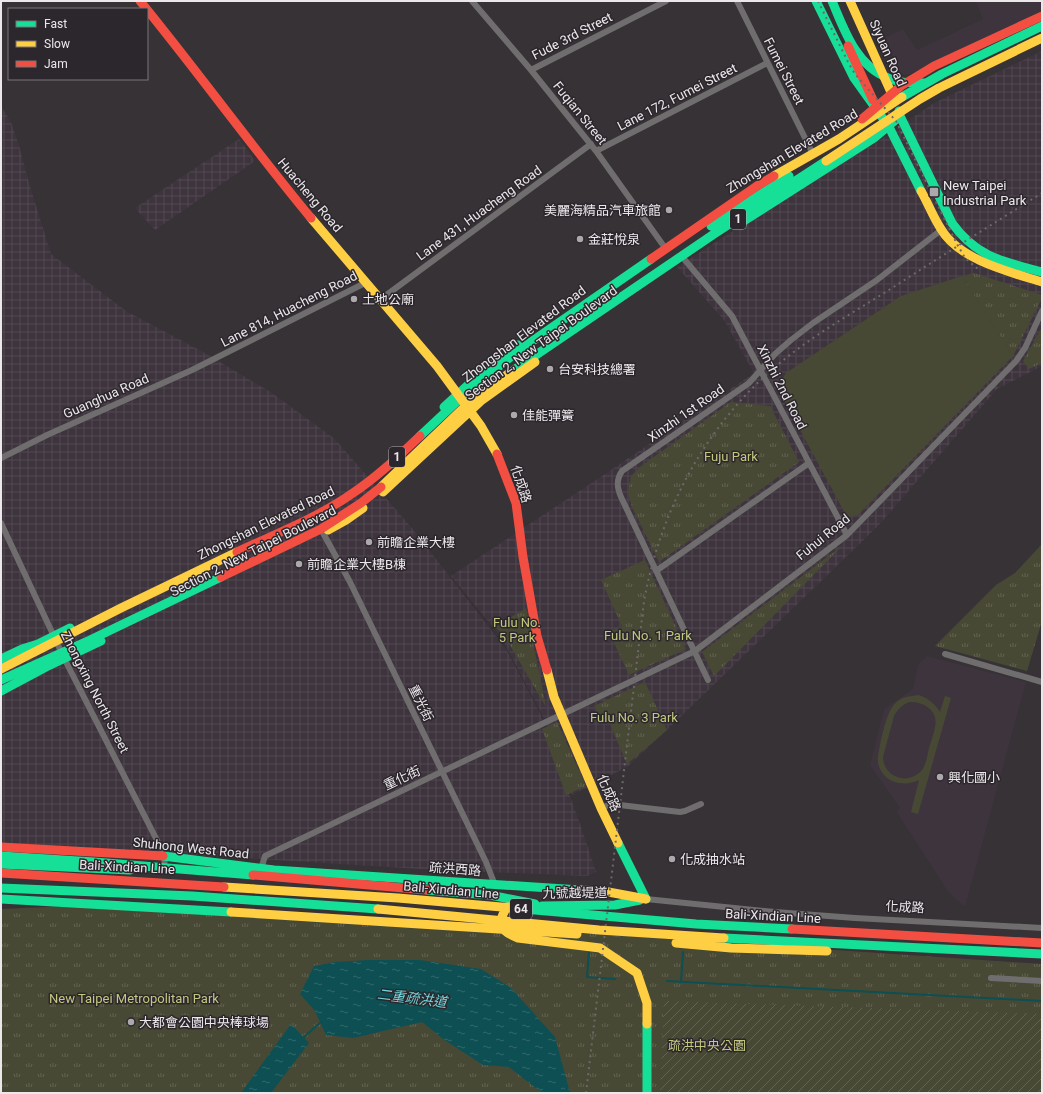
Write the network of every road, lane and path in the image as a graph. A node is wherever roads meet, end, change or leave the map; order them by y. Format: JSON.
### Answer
{"nodes":[{"id":1,"x":666,"y":1,"type":"edge"},
{"id":2,"x":737,"y":1,"type":"edge"},
{"id":3,"x":816,"y":1,"type":"edge"},
{"id":4,"x":827,"y":1,"type":"edge"},
{"id":5,"x":832,"y":1,"type":"edge"},
{"id":6,"x":850,"y":1,"type":"edge"},
{"id":7,"x":476,"y":2,"type":"edge"},
{"id":8,"x":148,"y":11,"type":"edge"},
{"id":9,"x":1042,"y":16,"type":"edge"},
{"id":10,"x":1042,"y":26,"type":"edge"},
{"id":11,"x":1042,"y":32,"type":"edge"},
{"id":12,"x":1042,"y":38,"type":"edge"},
{"id":13,"x":1042,"y":43,"type":"edge"},
{"id":14,"x":1010,"y":53,"type":"junction"},
{"id":15,"x":767,"y":63,"type":"junction"},
{"id":16,"x":531,"y":70,"type":"junction"},
{"id":17,"x":892,"y":94,"type":"junction"},
{"id":18,"x":876,"y":107,"type":"junction"},
{"id":19,"x":899,"y":111,"type":"junction"},
{"id":20,"x":886,"y":123,"type":"junction"},
{"id":21,"x":591,"y":144,"type":"junction"},
{"id":22,"x":811,"y":150,"type":"junction"},
{"id":23,"x":596,"y":151,"type":"junction"},
{"id":24,"x":941,"y":230,"type":"junction"},
{"id":25,"x":663,"y":245,"type":"junction"},
{"id":26,"x":684,"y":259,"type":"junction"},
{"id":27,"x":1042,"y":272,"type":"edge"},
{"id":28,"x":367,"y":282,"type":"junction"},
{"id":29,"x":1042,"y":282,"type":"edge"},
{"id":30,"x":381,"y":299,"type":"junction"},
{"id":31,"x":1042,"y":311,"type":"edge"},
{"id":32,"x":220,"y":356,"type":"joint"},
{"id":33,"x":761,"y":370,"type":"junction"},
{"id":34,"x":458,"y":393,"type":"junction"},
{"id":35,"x":474,"y":398,"type":"junction"},
{"id":36,"x":470,"y":410,"type":"junction"},
{"id":37,"x":406,"y":445,"type":"junction"},
{"id":38,"x":1,"y":458,"type":"edge"},
{"id":39,"x":809,"y":463,"type":"junction"},
{"id":40,"x":1,"y":523,"type":"edge"},
{"id":41,"x":323,"y":533,"type":"junction"},
{"id":42,"x":847,"y":535,"type":"junction"},
{"id":43,"x":656,"y":571,"type":"junction"},
{"id":44,"x":54,"y":636,"type":"junction"},
{"id":45,"x":38,"y":644,"type":"junction"},
{"id":46,"x":695,"y":651,"type":"junction"},
{"id":47,"x":945,"y":654,"type":"dead end"},
{"id":48,"x":64,"y":658,"type":"junction"},
{"id":49,"x":1,"y":659,"type":"edge"},
{"id":50,"x":1,"y":664,"type":"edge"},
{"id":51,"x":46,"y":667,"type":"junction"},
{"id":52,"x":1,"y":670,"type":"edge"},
{"id":53,"x":1,"y":680,"type":"edge"},
{"id":54,"x":708,"y":680,"type":"dead end"},
{"id":55,"x":1042,"y":682,"type":"edge"},
{"id":56,"x":1,"y":687,"type":"edge"},
{"id":57,"x":1,"y":691,"type":"edge"},
{"id":58,"x":562,"y":715,"type":"junction"},
{"id":59,"x":442,"y":772,"type":"junction"},
{"id":60,"x":701,"y":804,"type":"dead end"},
{"id":61,"x":601,"y":808,"type":"junction"},
{"id":62,"x":1,"y":847,"type":"edge"},
{"id":63,"x":1,"y":856,"type":"edge"},
{"id":64,"x":165,"y":856,"type":"junction"},
{"id":65,"x":1,"y":864,"type":"edge"},
{"id":66,"x":164,"y":870,"type":"junction"},
{"id":67,"x":262,"y":870,"type":"junction"},
{"id":68,"x":1,"y":873,"type":"edge"},
{"id":69,"x":3,"y":883,"type":"edge"},
{"id":70,"x":495,"y":885,"type":"junction"},
{"id":71,"x":1,"y":898,"type":"edge"},
{"id":72,"x":646,"y":899,"type":"junction"},
{"id":73,"x":293,"y":916,"type":"junction"},
{"id":74,"x":592,"y":916,"type":"junction"},
{"id":75,"x":1042,"y":928,"type":"edge"},
{"id":76,"x":1042,"y":943,"type":"edge"},
{"id":77,"x":890,"y":947,"type":"junction"},
{"id":78,"x":1042,"y":954,"type":"edge"},
{"id":79,"x":991,"y":978,"type":"dead end"},
{"id":80,"x":1042,"y":981,"type":"edge"},
{"id":81,"x":647,"y":1093,"type":"edge"}],
"edges":[{"from":1,"to":16,"type":"street","name":"Fude 3rd Street"},
{"from":2,"to":15,"type":"street","name":"Fumei Street"},
{"from":3,"to":18,"type":"main road"},
{"from":4,"to":18,"type":"main road"},
{"from":5,"to":14,"type":"main road"},
{"from":6,"to":17,"type":"main road","name":"Siyuan Road"},
{"from":7,"to":16,"type":"street","name":"Fuqian Street"},
{"from":8,"to":28,"type":"main road","name":"Huacheng Road"},
{"from":9,"to":17,"type":"main road","number":"1"},
{"from":10,"to":52,"type":"main road","name":"Zhongshan Elevated Road","number":"1"},
{"from":11,"to":19,"type":"main road"},
{"from":12,"to":14,"type":"main road","name":"Zhongshan Elevated Road","number":"1"},
{"from":13,"to":19,"type":"main road"},
{"from":14,"to":35,"type":"main road","name":"Zhongshan Elevated Road","number":"1"},
{"from":15,"to":22,"type":"street","name":"Fumei Street"},
{"from":15,"to":23,"type":"street","name":"Lane 172, Fumei Street"},
{"from":16,"to":21,"type":"street","name":"Fuqian Street"},
{"from":17,"to":18,"type":"main road","number":"1"},
{"from":17,"to":19,"type":"main road","name":"Siyuan Road"},
{"from":18,"to":19,"type":"main road"},
{"from":18,"to":20,"type":"main road"},
{"from":18,"to":22,"type":"main road","name":"Section 2, New Taipei Boulevard","number":"1"},
{"from":19,"to":20,"type":"main road"},
{"from":19,"to":27,"type":"main road","name":"Siyuan Road"},
{"from":20,"to":24,"type":"main road"},
{"from":20,"to":26,"type":"main road","name":"Section 2, New Taipei Boulevard","number":"1"},
{"from":20,"to":35,"type":"main road"},
{"from":21,"to":23,"type":"street","name":"Fuqian Street"},
{"from":21,"to":30,"type":"street","name":"Lane 431, Huacheng Road"},
{"from":22,"to":25,"type":"main road","name":"Section 2, New Taipei Boulevard","number":"1"},
{"from":23,"to":25,"type":"street","name":"Fuqian Street"},
{"from":24,"to":29,"type":"main road"},
{"from":24,"to":33,"type":"street","name":"Xinzhi 1st Road"},
{"from":25,"to":34,"type":"main road","name":"Section 2, New Taipei Boulevard","number":"1"},
{"from":26,"to":33,"type":"street","name":"Xinzhi 2nd Road"},
{"from":26,"to":36,"type":"main road","name":"Section 2, New Taipei Boulevard","number":"1"},
{"from":28,"to":30,"type":"main road","name":"Huacheng Road"},
{"from":28,"to":32,"type":"street","name":"Lane 814, Huacheng Road"},
{"from":30,"to":34,"type":"main road","name":"Huacheng Road"},
{"from":31,"to":42,"type":"street","name":"Fuhui Road"},
{"from":32,"to":38,"type":"street","name":"Guanghua Road"},
{"from":33,"to":39,"type":"street","name":"Xinzhi 2nd Road"},
{"from":33,"to":43,"type":"street","name":"Xinzhi 1st Road"},
{"from":34,"to":36,"type":"main road","name":"化成路"},
{"from":34,"to":37,"type":"main road","name":"Section 2, New Taipei Boulevard","number":"1"},
{"from":35,"to":53,"type":"main road","name":"Zhongshan Elevated Road","number":"1"},
{"from":36,"to":41,"type":"main road","name":"Section 2, New Taipei Boulevard","number":"1"},
{"from":36,"to":58,"type":"main road","name":"化成路"},
{"from":37,"to":44,"type":"main road","name":"Section 2, New Taipei Boulevard","number":"1"},
{"from":37,"to":52,"type":"main road"},
{"from":39,"to":42,"type":"street","name":"Xinzhi 2nd Road"},
{"from":39,"to":43,"type":"street"},
{"from":40,"to":44,"type":"street","name":"Zhongxing North Street"},
{"from":41,"to":48,"type":"main road","name":"Section 2, New Taipei Boulevard","number":"1"},
{"from":41,"to":59,"type":"street","name":"重光街"},
{"from":42,"to":46,"type":"street","name":"Fuhui Road"},
{"from":43,"to":46,"type":"street","name":"Xinzhi 1st Road"},
{"from":44,"to":45,"type":"main road","number":"1"},
{"from":44,"to":48,"type":"street","name":"Zhongxing North Street"},
{"from":45,"to":49,"type":"main road","number":"1"},
{"from":45,"to":50,"type":"main road"},
{"from":46,"to":54,"type":"street","name":"Xinzhi 1st Road"},
{"from":46,"to":58,"type":"street","name":"Fuhui Road"},
{"from":47,"to":55,"type":"street"},
{"from":48,"to":51,"type":"main road","number":"1"},
{"from":48,"to":64,"type":"street","name":"Zhongxing North Street"},
{"from":51,"to":56,"type":"main road"},
{"from":51,"to":57,"type":"main road","number":"1"},
{"from":58,"to":59,"type":"street","name":"重化街"},
{"from":58,"to":61,"type":"main road","name":"化成路"},
{"from":59,"to":67,"type":"street","name":"重化街"},
{"from":59,"to":70,"type":"street","name":"重光街"},
{"from":60,"to":61,"type":"street"},
{"from":61,"to":72,"type":"main road","name":"化成路"},
{"from":62,"to":64,"type":"main road","name":"Shuhong West Road"},
{"from":63,"to":74,"type":"main road"},
{"from":64,"to":66,"type":"street"},
{"from":64,"to":67,"type":"main road","name":"Shuhong West Road"},
{"from":65,"to":66,"type":"main road","name":"Shuhong West Road"},
{"from":66,"to":67,"type":"main road","name":"Shuhong West Road"},
{"from":67,"to":70,"type":"main road","name":"疏洪西路"},
{"from":68,"to":74,"type":"main road","name":"Bali-Xindian Line","number":"64"},
{"from":69,"to":73,"type":"main road"},
{"from":69,"to":77,"type":"main road","name":"Bali-Xindian Line","number":"64"},
{"from":70,"to":72,"type":"main road","name":"疏洪西路"},
{"from":71,"to":73,"type":"main road"},
{"from":72,"to":75,"type":"street","name":"化成路"},
{"from":72,"to":81,"type":"main road","name":"九號越堤道"},
{"from":73,"to":77,"type":"main road"},
{"from":74,"to":76,"type":"main road","name":"Bali-Xindian Line","number":"64"},
{"from":77,"to":78,"type":"main road","name":"Bali-Xindian Line","number":"64"},
{"from":79,"to":80,"type":"street"}]}
